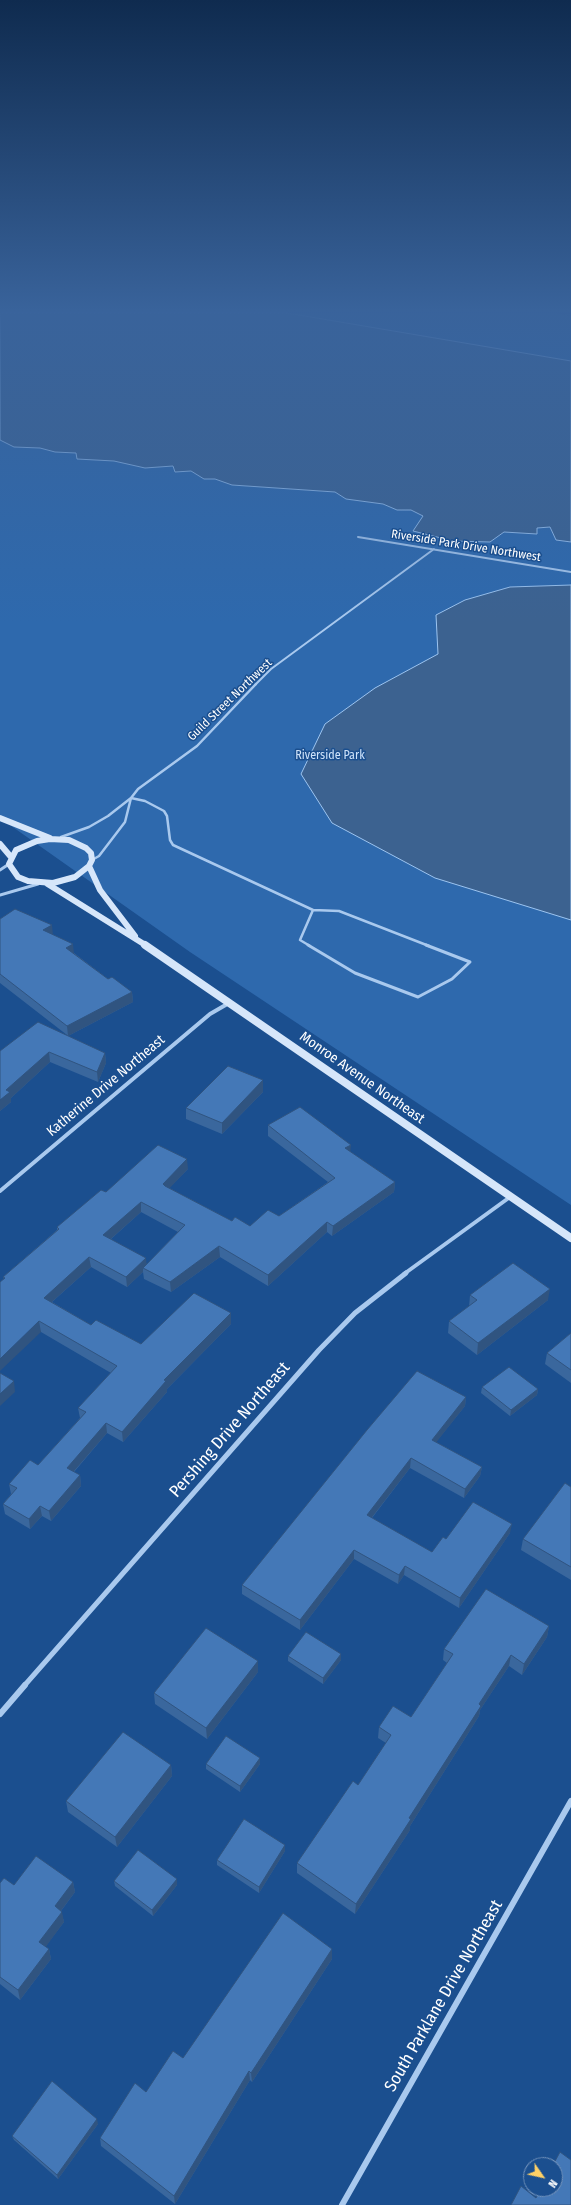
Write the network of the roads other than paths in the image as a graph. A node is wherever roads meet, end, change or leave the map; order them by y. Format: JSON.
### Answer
{"nodes":[{"id":1,"x":358,"y":537,"type":"dead end"},
{"id":2,"x":434,"y":549,"type":"junction"},
{"id":3,"x":571,"y":572,"type":"edge"},
{"id":4,"x":131,"y":798,"type":"junction"},
{"id":5,"x":0,"y":818,"type":"edge"},
{"id":6,"x":54,"y":839,"type":"junction"},
{"id":7,"x":0,"y":844,"type":"edge"},
{"id":8,"x":10,"y":861,"type":"junction"},
{"id":9,"x":91,"y":863,"type":"junction"},
{"id":10,"x":0,"y":870,"type":"edge"},
{"id":11,"x":43,"y":883,"type":"junction"},
{"id":12,"x":0,"y":895,"type":"edge"},
{"id":13,"x":313,"y":910,"type":"junction"},
{"id":14,"x":138,"y":940,"type":"junction"},
{"id":15,"x":230,"y":1003,"type":"junction"},
{"id":16,"x":0,"y":1191,"type":"edge"},
{"id":17,"x":511,"y":1197,"type":"junction"},
{"id":18,"x":571,"y":1238,"type":"edge"},
{"id":19,"x":0,"y":1714,"type":"edge"},
{"id":20,"x":571,"y":1800,"type":"edge"},
{"id":21,"x":342,"y":2205,"type":"edge"}],
"edges":[{"from":1,"to":2,"type":"lane","name":"Riverside Park Drive Northwest"},
{"from":2,"to":3,"type":"lane","name":"Riverside Park Drive Northwest"},
{"from":2,"to":4,"type":"lane","name":"Guild Street Northwest"},
{"from":4,"to":6,"type":"lane","name":"Guild Street Northwest"},
{"from":4,"to":9,"type":"lane"},
{"from":4,"to":13,"type":"lane"},
{"from":5,"to":6,"type":"main road","name":"Monroe Avenue Northeast"},
{"from":6,"to":8,"type":"main road"},
{"from":6,"to":9,"type":"main road","name":"Monroe Avenue Northeast"},
{"from":7,"to":8,"type":"main road"},
{"from":8,"to":10,"type":"street"},
{"from":8,"to":11,"type":"main road"},
{"from":9,"to":11,"type":"main road"},
{"from":9,"to":14,"type":"main road","name":"Monroe Avenue Northeast"},
{"from":11,"to":12,"type":"street"},
{"from":11,"to":14,"type":"main road","name":"Monroe Avenue Northeast"},
{"from":13,"to":13,"type":"lane"},
{"from":14,"to":15,"type":"main road","name":"Monroe Avenue Northeast"},
{"from":15,"to":16,"type":"street","name":"Katherine Drive Northeast"},
{"from":15,"to":17,"type":"main road","name":"Monroe Avenue Northeast"},
{"from":17,"to":18,"type":"main road","name":"Monroe Avenue Northeast"},
{"from":17,"to":19,"type":"street","name":"Pershing Drive Northeast"},
{"from":20,"to":21,"type":"street","name":"South Parklane Drive Northeast"}]}
